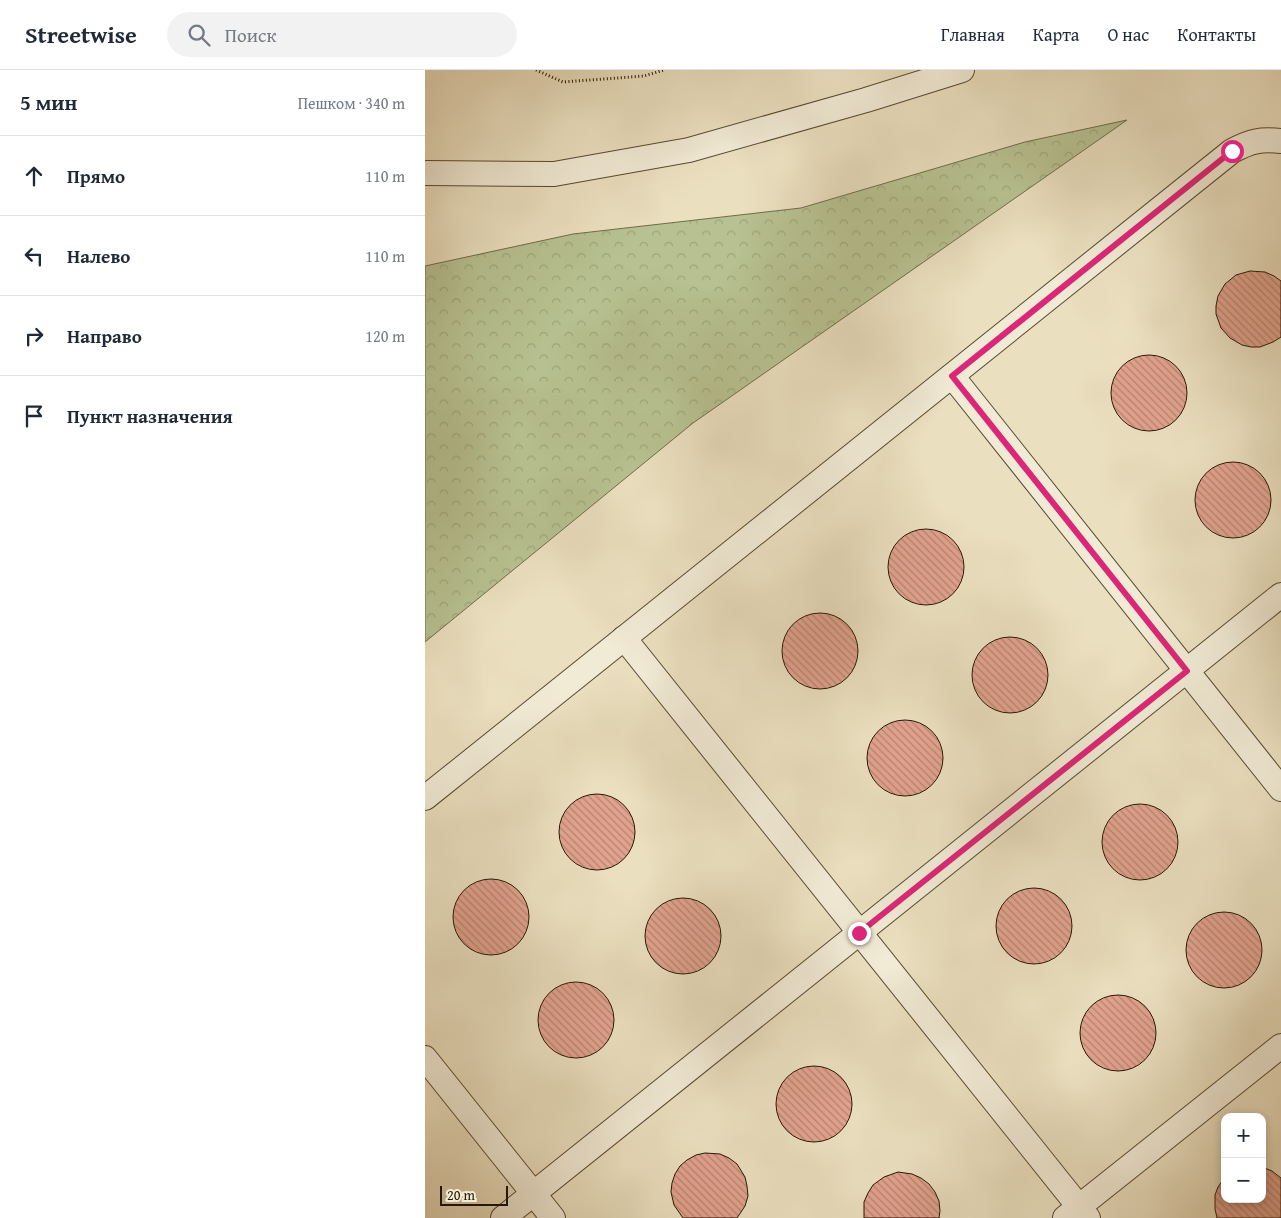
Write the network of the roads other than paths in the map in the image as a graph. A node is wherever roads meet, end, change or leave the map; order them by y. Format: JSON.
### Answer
{"nodes":[{"id":1,"x":962,"y":70,"type":"edge"},
{"id":2,"x":1281,"y":141,"type":"edge"},
{"id":3,"x":425,"y":173,"type":"edge"},
{"id":4,"x":952,"y":376,"type":"junction"},
{"id":5,"x":1281,"y":595,"type":"edge"},
{"id":6,"x":625,"y":638,"type":"junction"},
{"id":7,"x":1187,"y":671,"type":"junction"},
{"id":8,"x":1281,"y":789,"type":"edge"},
{"id":9,"x":425,"y":798,"type":"edge"},
{"id":10,"x":859,"y":933,"type":"junction"},
{"id":11,"x":1281,"y":1046,"type":"edge"},
{"id":12,"x":425,"y":1058,"type":"edge"},
{"id":13,"x":533,"y":1194,"type":"junction"},
{"id":14,"x":1077,"y":1214,"type":"edge"},
{"id":15,"x":503,"y":1218,"type":"edge"},
{"id":16,"x":553,"y":1218,"type":"edge"}],
"edges":[{"from":1,"to":3,"type":"street"},
{"from":2,"to":4,"type":"street"},
{"from":4,"to":6,"type":"street"},
{"from":4,"to":7,"type":"street"},
{"from":5,"to":7,"type":"street"},
{"from":6,"to":9,"type":"street"},
{"from":6,"to":10,"type":"street"},
{"from":7,"to":8,"type":"street"},
{"from":7,"to":10,"type":"street"},
{"from":10,"to":13,"type":"street"},
{"from":10,"to":14,"type":"street"},
{"from":11,"to":14,"type":"street"},
{"from":12,"to":13,"type":"street"},
{"from":13,"to":15,"type":"street"},
{"from":13,"to":16,"type":"street"}]}
